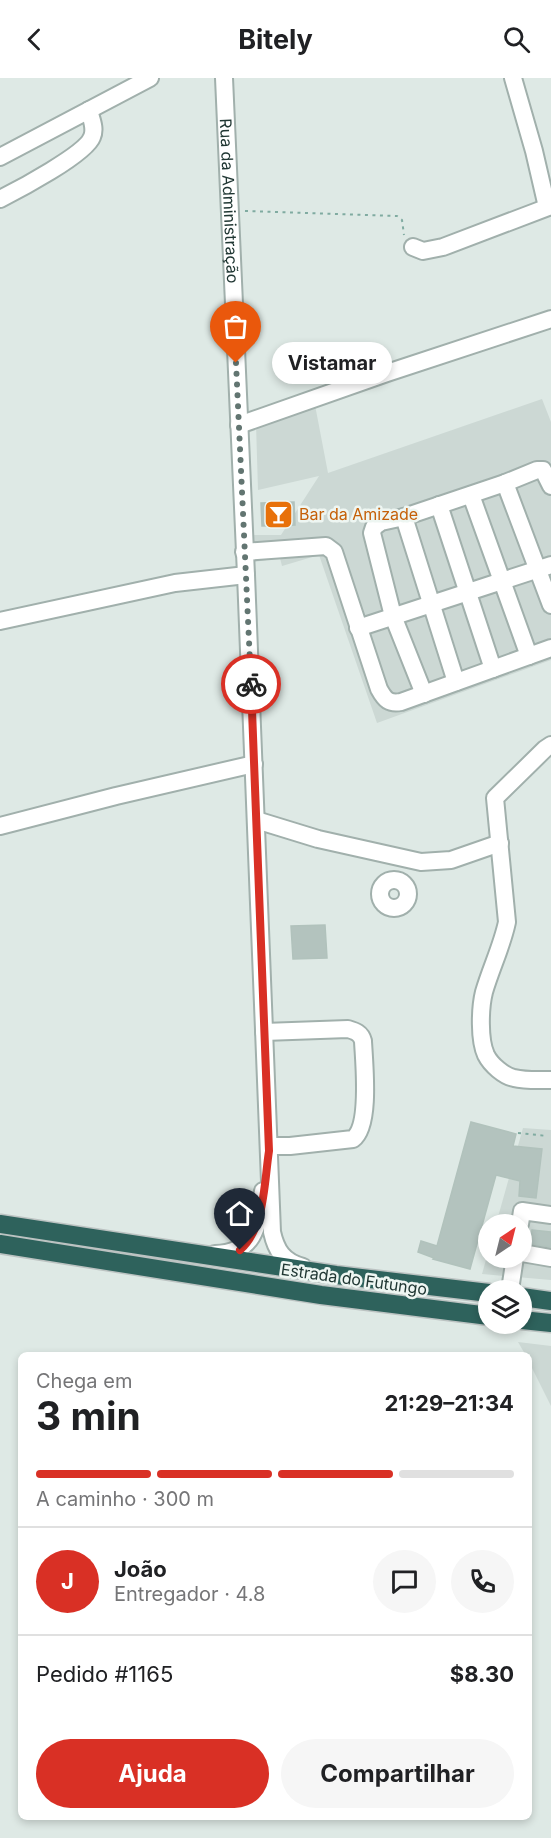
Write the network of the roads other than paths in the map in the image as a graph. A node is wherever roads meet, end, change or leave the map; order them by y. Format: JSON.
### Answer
{"nodes":[{"id":1,"x":150,"y":78,"type":"edge"},
{"id":2,"x":224,"y":78,"type":"edge"},
{"id":3,"x":513,"y":78,"type":"edge"},
{"id":4,"x":89,"y":110,"type":"junction"},
{"id":5,"x":0,"y":157,"type":"edge"},
{"id":6,"x":0,"y":199,"type":"edge"},
{"id":7,"x":549,"y":207,"type":"edge"},
{"id":8,"x":413,"y":247,"type":"dead end"},
{"id":9,"x":551,"y":318,"type":"edge"},
{"id":10,"x":239,"y":425,"type":"junction"},
{"id":11,"x":506,"y":483,"type":"junction"},
{"id":12,"x":551,"y":486,"type":"edge"},
{"id":13,"x":471,"y":495,"type":"junction"},
{"id":14,"x":439,"y":505,"type":"junction"},
{"id":15,"x":404,"y":517,"type":"junction"},
{"id":16,"x":244,"y":552,"type":"junction"},
{"id":17,"x":545,"y":568,"type":"edge"},
{"id":18,"x":246,"y":575,"type":"junction"},
{"id":19,"x":502,"y":581,"type":"junction"},
{"id":20,"x":468,"y":592,"type":"junction"},
{"id":21,"x":432,"y":604,"type":"junction"},
{"id":22,"x":551,"y":605,"type":"edge"},
{"id":23,"x":393,"y":616,"type":"junction"},
{"id":24,"x":0,"y":621,"type":"edge"},
{"id":25,"x":358,"y":628,"type":"junction"},
{"id":26,"x":551,"y":648,"type":"edge"},
{"id":27,"x":529,"y":656,"type":"junction"},
{"id":28,"x":494,"y":669,"type":"junction"},
{"id":29,"x":456,"y":682,"type":"junction"},
{"id":30,"x":424,"y":694,"type":"junction"},
{"id":31,"x":551,"y":745,"type":"edge"},
{"id":32,"x":254,"y":764,"type":"junction"},
{"id":33,"x":256,"y":820,"type":"junction"},
{"id":34,"x":0,"y":826,"type":"edge"},
{"id":35,"x":500,"y":843,"type":"junction"},
{"id":36,"x":400,"y":859,"type":"junction"},
{"id":37,"x":396,"y":880,"type":"dead end"},
{"id":38,"x":264,"y":1032,"type":"junction"},
{"id":39,"x":551,"y":1080,"type":"edge"},
{"id":40,"x":269,"y":1148,"type":"junction"},
{"id":41,"x":522,"y":1214,"type":"edge"},
{"id":42,"x":551,"y":1215,"type":"edge"},
{"id":43,"x":0,"y":1224,"type":"edge"},
{"id":44,"x":0,"y":1244,"type":"edge"},
{"id":45,"x":200,"y":1255,"type":"junction"},
{"id":46,"x":532,"y":1255,"type":"edge"},
{"id":47,"x":551,"y":1258,"type":"edge"},
{"id":48,"x":336,"y":1275,"type":"junction"},
{"id":49,"x":478,"y":1292,"type":"edge"},
{"id":50,"x":532,"y":1298,"type":"edge"},
{"id":51,"x":551,"y":1301,"type":"edge"},
{"id":52,"x":478,"y":1315,"type":"edge"},
{"id":53,"x":532,"y":1321,"type":"edge"},
{"id":54,"x":551,"y":1323,"type":"edge"}],
"edges":[{"from":1,"to":4,"type":"street"},
{"from":2,"to":10,"type":"street","name":"Rua da Administração"},
{"from":3,"to":7,"type":"street"},
{"from":4,"to":5,"type":"street"},
{"from":4,"to":6,"type":"street"},
{"from":7,"to":8,"type":"street"},
{"from":9,"to":10,"type":"street"},
{"from":10,"to":16,"type":"street","name":"Rua da Administração"},
{"from":11,"to":12,"type":"street"},
{"from":11,"to":13,"type":"street"},
{"from":11,"to":17,"type":"street"},
{"from":13,"to":14,"type":"street"},
{"from":13,"to":19,"type":"street"},
{"from":14,"to":15,"type":"street"},
{"from":14,"to":20,"type":"street"},
{"from":15,"to":21,"type":"street"},
{"from":15,"to":23,"type":"street"},
{"from":16,"to":18,"type":"street","name":"Rua da Administração"},
{"from":16,"to":25,"type":"street"},
{"from":17,"to":19,"type":"street"},
{"from":17,"to":22,"type":"street"},
{"from":18,"to":24,"type":"street"},
{"from":18,"to":32,"type":"street","name":"Rua da Administração"},
{"from":19,"to":20,"type":"street"},
{"from":19,"to":27,"type":"street"},
{"from":20,"to":21,"type":"street"},
{"from":20,"to":28,"type":"street"},
{"from":21,"to":23,"type":"street"},
{"from":21,"to":29,"type":"street"},
{"from":23,"to":25,"type":"street"},
{"from":23,"to":30,"type":"street"},
{"from":25,"to":30,"type":"street"},
{"from":26,"to":27,"type":"street"},
{"from":27,"to":28,"type":"street"},
{"from":28,"to":29,"type":"street"},
{"from":29,"to":30,"type":"street"},
{"from":31,"to":35,"type":"street"},
{"from":32,"to":33,"type":"street","name":"Rua da Administração"},
{"from":32,"to":34,"type":"street"},
{"from":33,"to":36,"type":"street"},
{"from":33,"to":38,"type":"street","name":"Rua da Administração"},
{"from":35,"to":36,"type":"street"},
{"from":35,"to":39,"type":"street"},
{"from":36,"to":37,"type":"street"},
{"from":38,"to":40,"type":"street","name":"Rua da Administração"},
{"from":38,"to":40,"type":"street"},
{"from":40,"to":45,"type":"street"},
{"from":40,"to":48,"type":"street"},
{"from":41,"to":42,"type":"street"},
{"from":43,"to":45,"type":"highway","name":"Estrada do Futungo"},
{"from":44,"to":52,"type":"highway","name":"Estrada do Futungo"},
{"from":45,"to":48,"type":"highway","name":"Estrada do Futungo"},
{"from":46,"to":47,"type":"street"},
{"from":48,"to":49,"type":"highway","name":"Estrada do Futungo"},
{"from":50,"to":51,"type":"highway"},
{"from":53,"to":54,"type":"highway"}]}
